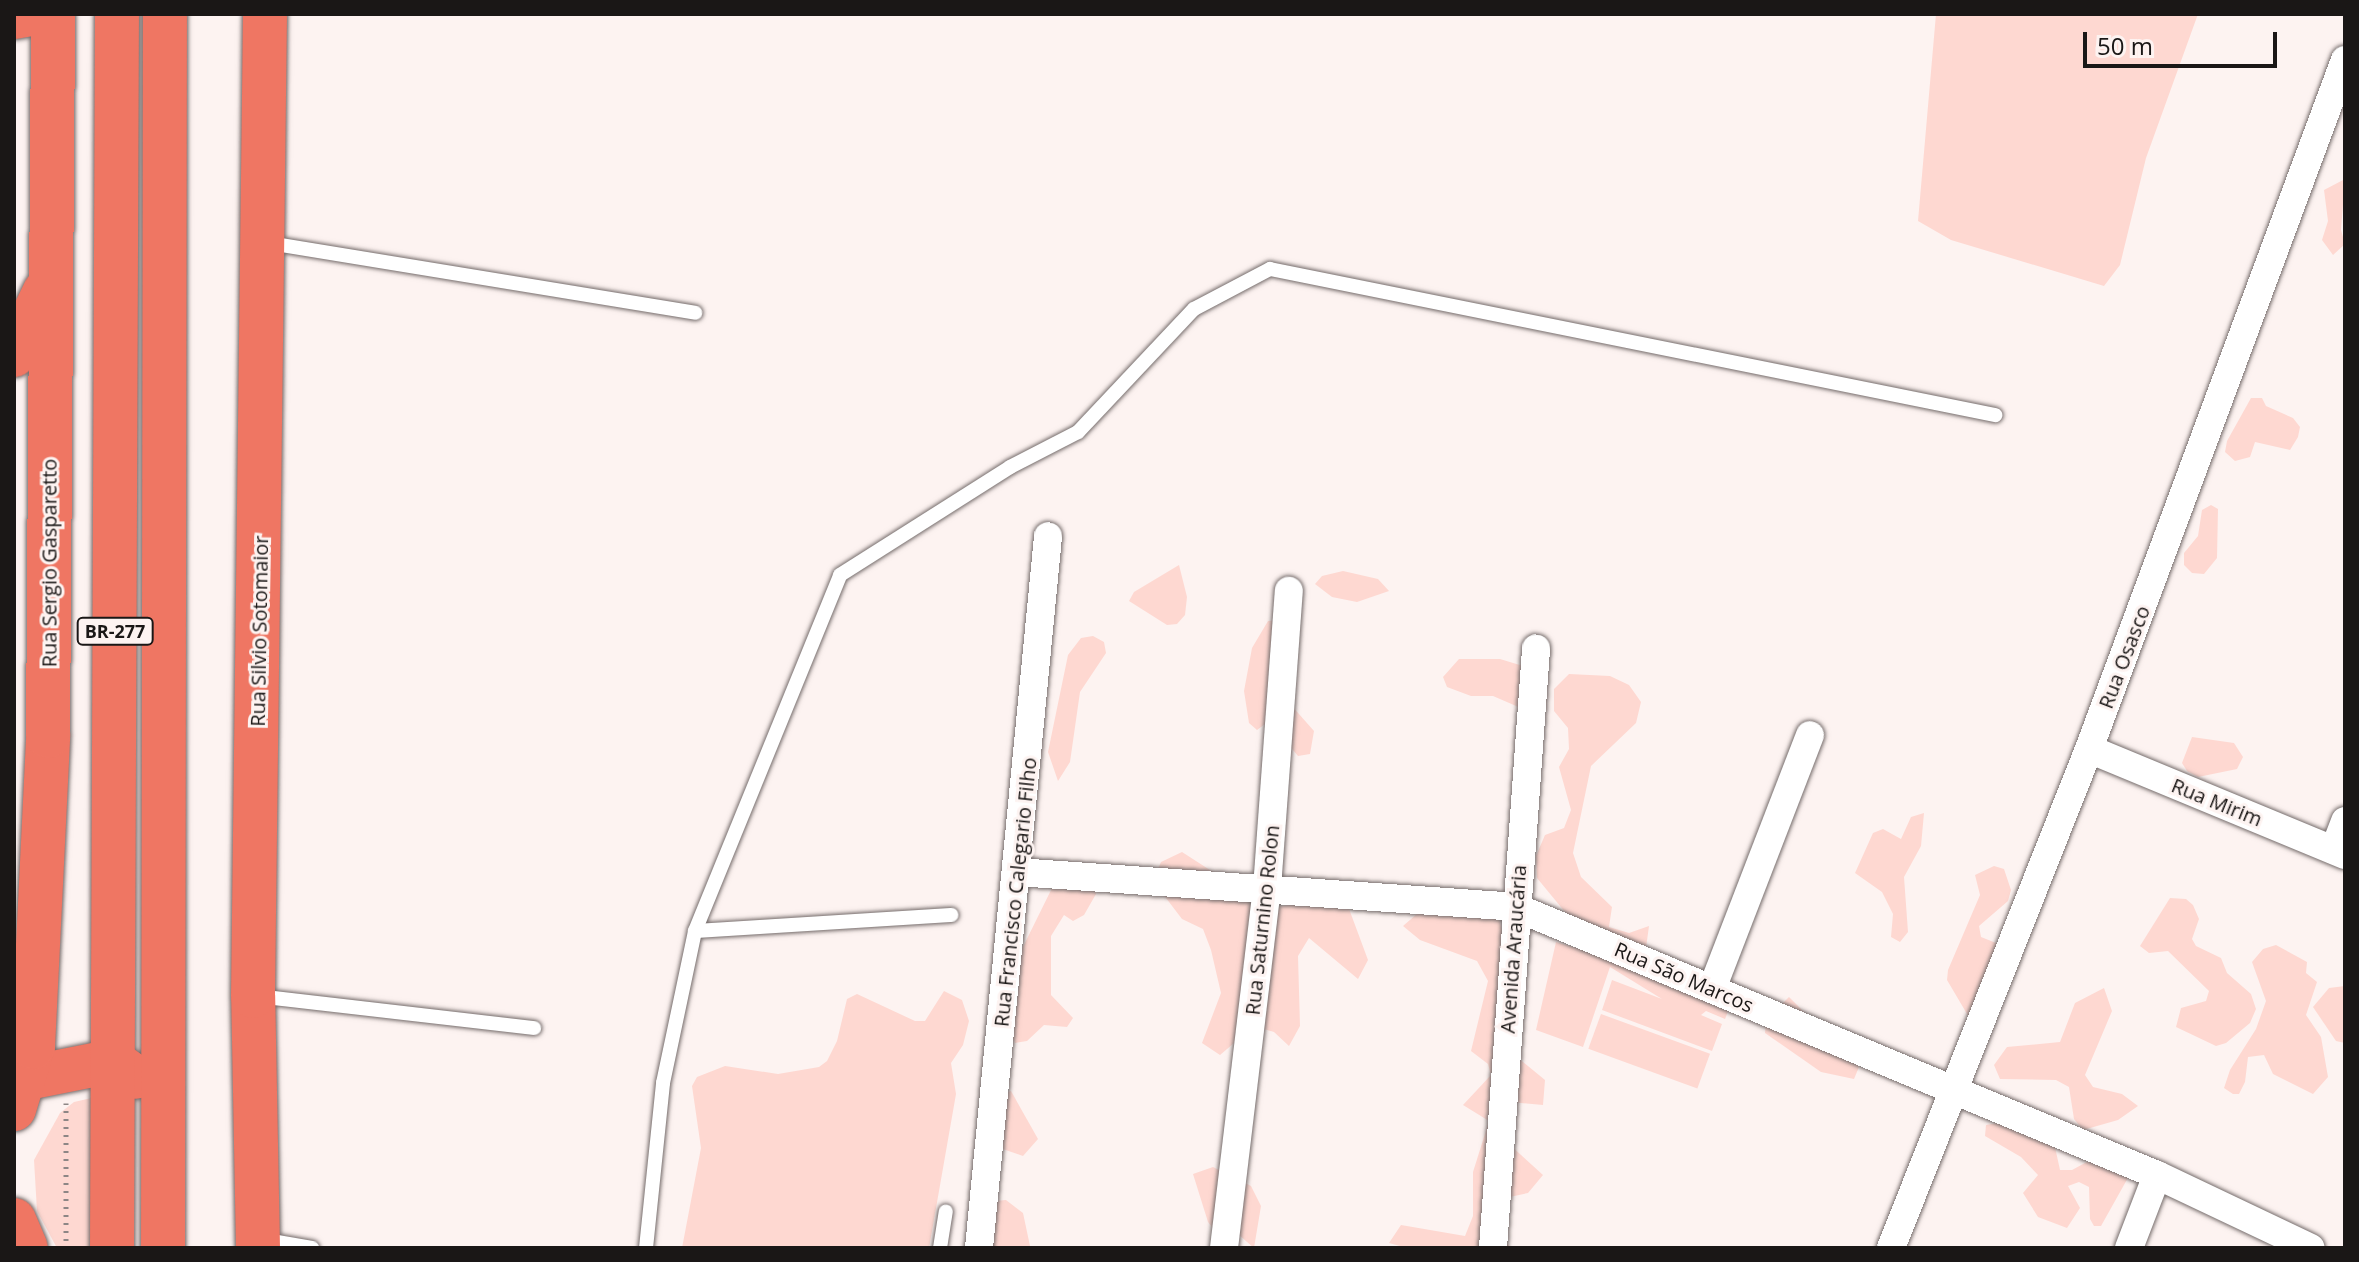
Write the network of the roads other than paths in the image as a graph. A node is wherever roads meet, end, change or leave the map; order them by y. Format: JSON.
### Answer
{"nodes":[{"id":1,"x":31,"y":14,"type":"edge"},
{"id":2,"x":53,"y":14,"type":"edge"},
{"id":3,"x":117,"y":14,"type":"edge"},
{"id":4,"x":165,"y":14,"type":"edge"},
{"id":5,"x":265,"y":14,"type":"edge"},
{"id":6,"x":14,"y":17,"type":"edge"},
{"id":7,"x":2345,"y":60,"type":"edge"},
{"id":8,"x":266,"y":242,"type":"junction"},
{"id":9,"x":51,"y":278,"type":"junction"},
{"id":10,"x":695,"y":313,"type":"dead end"},
{"id":11,"x":14,"y":355,"type":"edge"},
{"id":12,"x":1995,"y":415,"type":"dead end"},
{"id":13,"x":1048,"y":536,"type":"dead end"},
{"id":14,"x":1289,"y":591,"type":"dead end"},
{"id":15,"x":1536,"y":649,"type":"dead end"},
{"id":16,"x":1810,"y":735,"type":"dead end"},
{"id":17,"x":14,"y":737,"type":"edge"},
{"id":18,"x":2089,"y":749,"type":"junction"},
{"id":19,"x":46,"y":780,"type":"junction"},
{"id":20,"x":2345,"y":821,"type":"edge"},
{"id":21,"x":2340,"y":852,"type":"edge"},
{"id":22,"x":1017,"y":872,"type":"junction"},
{"id":23,"x":1267,"y":888,"type":"junction"},
{"id":24,"x":1515,"y":907,"type":"junction"},
{"id":25,"x":952,"y":915,"type":"dead end"},
{"id":26,"x":695,"y":931,"type":"junction"},
{"id":27,"x":1712,"y":989,"type":"junction"},
{"id":28,"x":253,"y":996,"type":"junction"},
{"id":29,"x":534,"y":1028,"type":"dead end"},
{"id":30,"x":113,"y":1061,"type":"junction"},
{"id":31,"x":1954,"y":1089,"type":"junction"},
{"id":32,"x":21,"y":1093,"type":"edge"},
{"id":33,"x":2157,"y":1175,"type":"junction"},
{"id":34,"x":946,"y":1211,"type":"dead end"},
{"id":35,"x":14,"y":1220,"type":"edge"},
{"id":36,"x":258,"y":1243,"type":"edge"},
{"id":37,"x":26,"y":1248,"type":"edge"},
{"id":38,"x":112,"y":1248,"type":"edge"},
{"id":39,"x":148,"y":1248,"type":"edge"},
{"id":40,"x":163,"y":1248,"type":"edge"},
{"id":41,"x":312,"y":1248,"type":"edge"},
{"id":42,"x":646,"y":1248,"type":"edge"},
{"id":43,"x":940,"y":1248,"type":"edge"},
{"id":44,"x":979,"y":1248,"type":"edge"},
{"id":45,"x":1224,"y":1248,"type":"edge"},
{"id":46,"x":1493,"y":1248,"type":"edge"},
{"id":47,"x":1891,"y":1248,"type":"edge"},
{"id":48,"x":2129,"y":1248,"type":"edge"},
{"id":49,"x":2311,"y":1248,"type":"edge"}],
"edges":[{"from":1,"to":6,"type":"highway"},
{"from":2,"to":9,"type":"highway","name":"Rua Sergio Gasparetto"},
{"from":3,"to":30,"type":"highway","number":"BR-277"},
{"from":4,"to":40,"type":"highway","number":"BR-277"},
{"from":5,"to":8,"type":"highway","name":"Rua Silvio Sotomaior"},
{"from":7,"to":18,"type":"street","name":"Rua Osasco"},
{"from":8,"to":10,"type":"lane"},
{"from":8,"to":28,"type":"highway","name":"Rua Silvio Sotomaior"},
{"from":9,"to":11,"type":"highway"},
{"from":9,"to":19,"type":"highway","name":"Rua Sergio Gasparetto"},
{"from":12,"to":26,"type":"lane"},
{"from":13,"to":22,"type":"street","name":"Rua Francisco Calegario Filho"},
{"from":14,"to":23,"type":"street","name":"Rua Saturnino Rolon"},
{"from":15,"to":24,"type":"street","name":"Avenida Araucária"},
{"from":16,"to":27,"type":"street"},
{"from":17,"to":19,"type":"highway"},
{"from":18,"to":21,"type":"street","name":"Rua Mirim"},
{"from":18,"to":31,"type":"street","name":"Rua Osasco"},
{"from":19,"to":32,"type":"highway","name":"Rua Sergio Gasparetto"},
{"from":20,"to":21,"type":"street"},
{"from":22,"to":23,"type":"street","name":"Rua São Marcos"},
{"from":22,"to":44,"type":"street","name":"Rua Francisco Calegario Filho"},
{"from":23,"to":24,"type":"street","name":"Rua São Marcos"},
{"from":23,"to":45,"type":"street","name":"Rua Saturnino Rolon"},
{"from":24,"to":27,"type":"street","name":"Rua São Marcos"},
{"from":24,"to":46,"type":"street","name":"Avenida Araucária"},
{"from":25,"to":26,"type":"lane"},
{"from":26,"to":42,"type":"lane"},
{"from":27,"to":31,"type":"street","name":"Rua São Marcos"},
{"from":28,"to":29,"type":"lane"},
{"from":28,"to":36,"type":"highway","name":"Rua Silvio Sotomaior"},
{"from":30,"to":32,"type":"highway"},
{"from":30,"to":38,"type":"highway","number":"BR-277"},
{"from":30,"to":39,"type":"highway"},
{"from":31,"to":33,"type":"street","name":"Rua São Marcos"},
{"from":31,"to":47,"type":"street","name":"Rua Osasco"},
{"from":33,"to":48,"type":"street"},
{"from":33,"to":49,"type":"street","name":"Rua São Marcos"},
{"from":34,"to":43,"type":"lane"},
{"from":35,"to":37,"type":"highway"},
{"from":36,"to":41,"type":"lane"}]}
